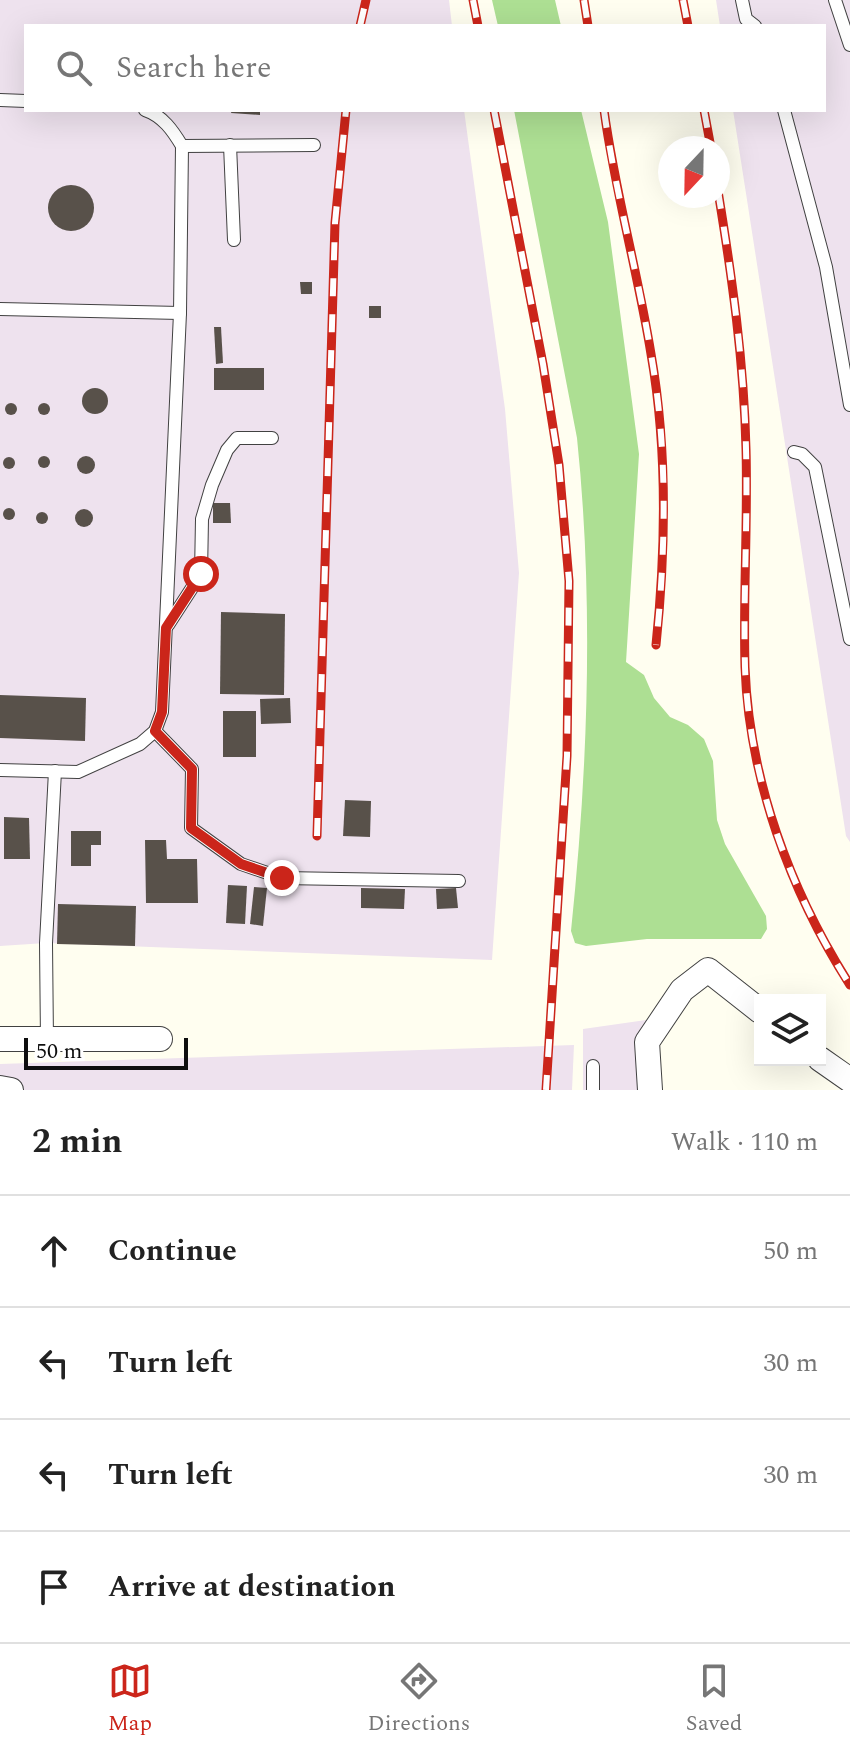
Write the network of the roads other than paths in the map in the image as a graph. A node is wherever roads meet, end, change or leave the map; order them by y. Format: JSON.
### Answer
{"nodes":[{"id":1,"x":742,"y":0,"type":"edge"},
{"id":2,"x":835,"y":0,"type":"edge"},
{"id":3,"x":752,"y":24,"type":"edge"},
{"id":4,"x":850,"y":45,"type":"edge"},
{"id":5,"x":0,"y":100,"type":"edge"},
{"id":6,"x":24,"y":101,"type":"edge"},
{"id":7,"x":151,"y":112,"type":"edge"},
{"id":8,"x":785,"y":112,"type":"edge"},
{"id":9,"x":230,"y":145,"type":"junction"},
{"id":10,"x":314,"y":145,"type":"dead end"},
{"id":11,"x":182,"y":146,"type":"junction"},
{"id":12,"x":234,"y":240,"type":"dead end"},
{"id":13,"x":0,"y":309,"type":"edge"},
{"id":14,"x":180,"y":313,"type":"junction"},
{"id":15,"x":850,"y":405,"type":"edge"},
{"id":16,"x":272,"y":438,"type":"dead end"},
{"id":17,"x":794,"y":452,"type":"dead end"},
{"id":18,"x":166,"y":628,"type":"junction"},
{"id":19,"x":850,"y":639,"type":"edge"},
{"id":20,"x":155,"y":731,"type":"junction"},
{"id":21,"x":0,"y":770,"type":"edge"},
{"id":22,"x":55,"y":771,"type":"junction"},
{"id":23,"x":459,"y":881,"type":"dead end"},
{"id":24,"x":754,"y":1006,"type":"edge"},
{"id":25,"x":0,"y":1039,"type":"edge"},
{"id":26,"x":160,"y":1039,"type":"dead end"},
{"id":27,"x":47,"y":1041,"type":"junction"},
{"id":28,"x":826,"y":1063,"type":"edge"},
{"id":29,"x":593,"y":1066,"type":"dead end"},
{"id":30,"x":850,"y":1080,"type":"edge"},
{"id":31,"x":0,"y":1088,"type":"edge"},
{"id":32,"x":11,"y":1090,"type":"edge"},
{"id":33,"x":593,"y":1090,"type":"edge"},
{"id":34,"x":650,"y":1090,"type":"edge"}],
"edges":[{"from":1,"to":3,"type":"lane"},
{"from":2,"to":4,"type":"lane"},
{"from":5,"to":6,"type":"lane"},
{"from":7,"to":11,"type":"lane"},
{"from":8,"to":15,"type":"lane"},
{"from":9,"to":10,"type":"lane"},
{"from":9,"to":11,"type":"lane"},
{"from":9,"to":12,"type":"lane"},
{"from":11,"to":14,"type":"lane"},
{"from":13,"to":14,"type":"lane"},
{"from":14,"to":18,"type":"lane"},
{"from":16,"to":18,"type":"lane"},
{"from":17,"to":19,"type":"lane"},
{"from":18,"to":20,"type":"lane"},
{"from":20,"to":22,"type":"lane"},
{"from":20,"to":23,"type":"lane"},
{"from":21,"to":22,"type":"lane"},
{"from":22,"to":27,"type":"lane"},
{"from":24,"to":34,"type":"street"},
{"from":25,"to":27,"type":"street"},
{"from":26,"to":27,"type":"street"},
{"from":28,"to":30,"type":"street"},
{"from":29,"to":33,"type":"lane"},
{"from":31,"to":32,"type":"street"}]}
